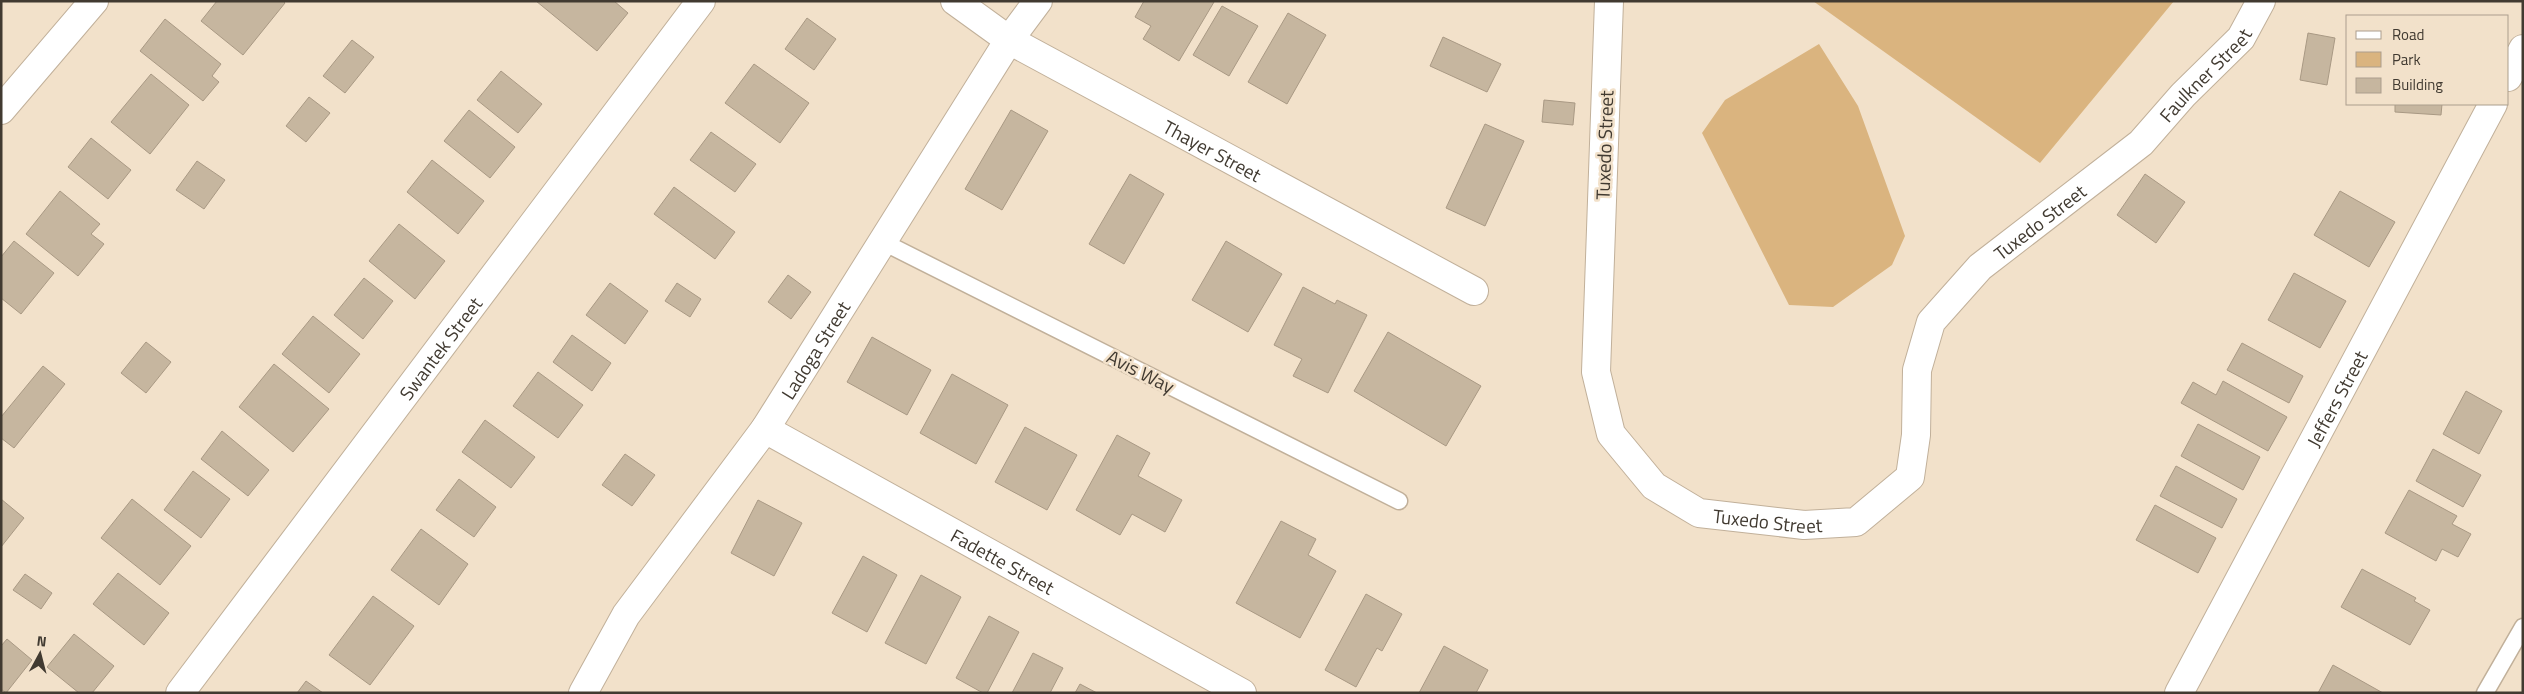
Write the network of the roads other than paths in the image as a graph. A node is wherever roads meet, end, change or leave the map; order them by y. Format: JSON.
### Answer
{"nodes":[{"id":1,"x":94,"y":1,"type":"edge"},
{"id":2,"x":701,"y":1,"type":"edge"},
{"id":3,"x":955,"y":1,"type":"edge"},
{"id":4,"x":1038,"y":1,"type":"edge"},
{"id":5,"x":1609,"y":1,"type":"edge"},
{"id":6,"x":2261,"y":1,"type":"edge"},
{"id":7,"x":1009,"y":40,"type":"junction"},
{"id":8,"x":2523,"y":49,"type":"edge"},
{"id":9,"x":2509,"y":75,"type":"edge"},
{"id":10,"x":2493,"y":105,"type":"edge"},
{"id":11,"x":1,"y":110,"type":"edge"},
{"id":12,"x":2141,"y":143,"type":"joint"},
{"id":13,"x":883,"y":242,"type":"junction"},
{"id":14,"x":1474,"y":291,"type":"dead end"},
{"id":15,"x":765,"y":429,"type":"junction"},
{"id":16,"x":1399,"y":501,"type":"dead end"},
{"id":17,"x":2523,"y":628,"type":"edge"},
{"id":18,"x":180,"y":693,"type":"edge"},
{"id":19,"x":583,"y":693,"type":"edge"},
{"id":20,"x":1242,"y":693,"type":"edge"},
{"id":21,"x":2179,"y":693,"type":"edge"},
{"id":22,"x":2485,"y":693,"type":"edge"}],
"edges":[{"from":1,"to":11,"type":"street"},
{"from":2,"to":18,"type":"street","name":"Swantek Street"},
{"from":3,"to":7,"type":"street","name":"Thayer Street"},
{"from":4,"to":7,"type":"street","name":"Ladoga Street"},
{"from":5,"to":12,"type":"street","name":"Tuxedo Street"},
{"from":6,"to":12,"type":"street","name":"Faulkner Street"},
{"from":7,"to":13,"type":"street","name":"Ladoga Street"},
{"from":7,"to":14,"type":"street","name":"Thayer Street"},
{"from":8,"to":9,"type":"street"},
{"from":10,"to":21,"type":"street","name":"Jeffers Street"},
{"from":13,"to":15,"type":"street","name":"Ladoga Street"},
{"from":13,"to":16,"type":"lane","name":"Avis Way"},
{"from":15,"to":19,"type":"street","name":"Ladoga Street"},
{"from":15,"to":20,"type":"street","name":"Fadette Street"},
{"from":17,"to":22,"type":"lane"}]}
